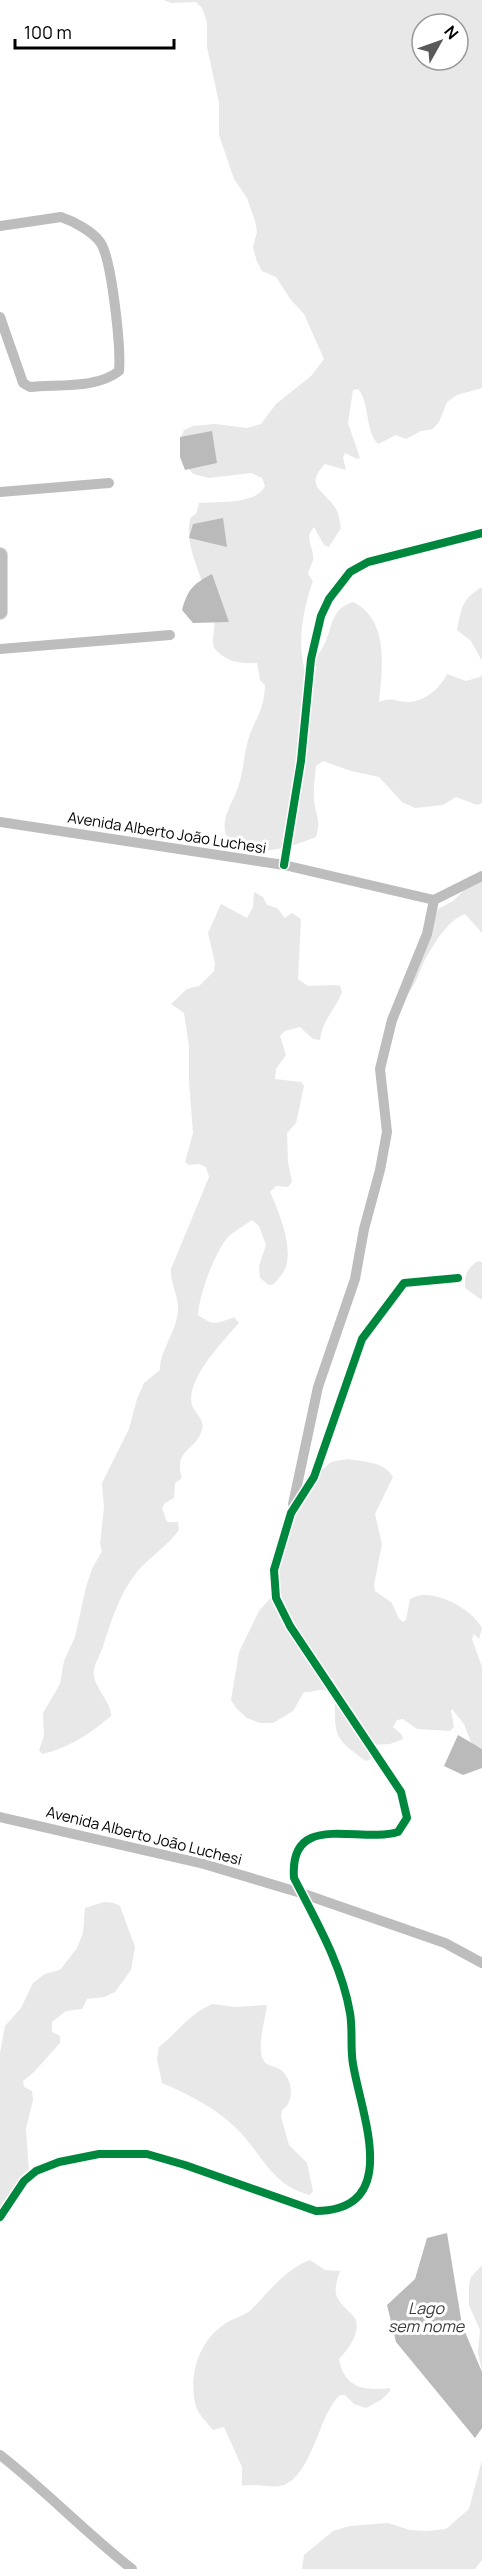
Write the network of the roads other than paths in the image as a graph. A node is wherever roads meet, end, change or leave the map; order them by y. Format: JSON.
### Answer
{"nodes":[{"id":1,"x":0,"y":226,"type":"edge"},
{"id":2,"x":0,"y":316,"type":"edge"},
{"id":3,"x":109,"y":483,"type":"dead end"},
{"id":4,"x":0,"y":492,"type":"edge"},
{"id":5,"x":482,"y":533,"type":"edge"},
{"id":6,"x":0,"y":555,"type":"edge"},
{"id":7,"x":0,"y":612,"type":"edge"},
{"id":8,"x":170,"y":635,"type":"dead end"},
{"id":9,"x":0,"y":649,"type":"edge"},
{"id":10,"x":0,"y":822,"type":"edge"},
{"id":11,"x":284,"y":865,"type":"junction"},
{"id":12,"x":482,"y":876,"type":"edge"},
{"id":13,"x":434,"y":900,"type":"junction"},
{"id":14,"x":458,"y":1278,"type":"dead end"},
{"id":15,"x":291,"y":1513,"type":"junction"},
{"id":16,"x":0,"y":1817,"type":"edge"},
{"id":17,"x":301,"y":1893,"type":"junction"},
{"id":18,"x":482,"y":1963,"type":"edge"},
{"id":19,"x":0,"y":2217,"type":"edge"},
{"id":20,"x":0,"y":2455,"type":"edge"},
{"id":21,"x":132,"y":2569,"type":"edge"}],
"edges":[{"from":1,"to":2,"type":"street"},
{"from":3,"to":4,"type":"street"},
{"from":5,"to":11,"type":"street"},
{"from":6,"to":7,"type":"main road"},
{"from":8,"to":9,"type":"street"},
{"from":10,"to":11,"type":"street","name":"Avenida Alberto João Luchesi"},
{"from":11,"to":13,"type":"street","name":"Avenida Alberto João Luchesi"},
{"from":12,"to":13,"type":"street"},
{"from":13,"to":15,"type":"street"},
{"from":14,"to":15,"type":"street"},
{"from":15,"to":17,"type":"street"},
{"from":16,"to":17,"type":"street","name":"Avenida Alberto João Luchesi"},
{"from":17,"to":18,"type":"street","name":"Avenida Alberto João Luchesi"},
{"from":17,"to":19,"type":"street"},
{"from":20,"to":21,"type":"street"}]}
